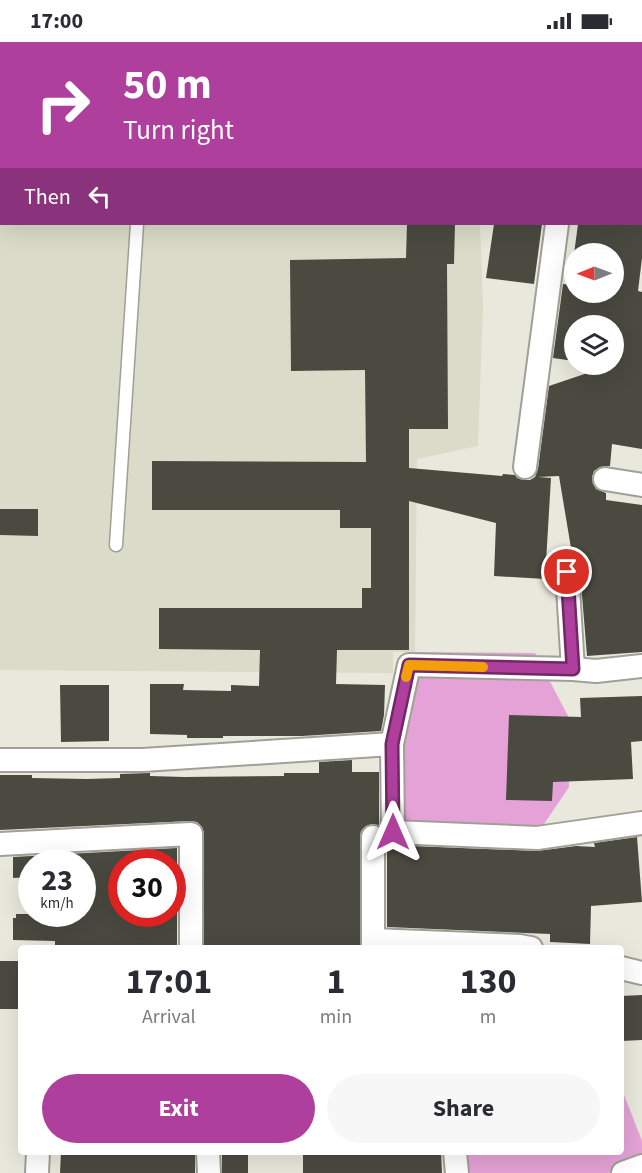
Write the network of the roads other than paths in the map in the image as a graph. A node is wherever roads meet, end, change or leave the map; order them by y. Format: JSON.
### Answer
{"nodes":[{"id":1,"x":137,"y":225,"type":"edge"},
{"id":2,"x":557,"y":225,"type":"edge"},
{"id":3,"x":525,"y":467,"type":"dead end"},
{"id":4,"x":605,"y":479,"type":"dead end"},
{"id":5,"x":642,"y":485,"type":"edge"},
{"id":6,"x":116,"y":545,"type":"dead end"},
{"id":7,"x":567,"y":572,"type":"dead end"},
{"id":8,"x":642,"y":666,"type":"edge"},
{"id":9,"x":573,"y":669,"type":"junction"},
{"id":10,"x":392,"y":744,"type":"junction"},
{"id":11,"x":0,"y":760,"type":"edge"},
{"id":12,"x":642,"y":823,"type":"edge"},
{"id":13,"x":373,"y":837,"type":"dead end"},
{"id":14,"x":0,"y":844,"type":"edge"},
{"id":15,"x":373,"y":944,"type":"edge"},
{"id":16,"x":191,"y":945,"type":"edge"},
{"id":17,"x":446,"y":945,"type":"edge"},
{"id":18,"x":624,"y":969,"type":"edge"},
{"id":19,"x":642,"y":973,"type":"edge"},
{"id":20,"x":38,"y":1155,"type":"edge"},
{"id":21,"x":208,"y":1155,"type":"edge"},
{"id":22,"x":455,"y":1155,"type":"edge"},
{"id":23,"x":642,"y":1166,"type":"edge"},
{"id":24,"x":37,"y":1173,"type":"edge"},
{"id":25,"x":209,"y":1173,"type":"edge"},
{"id":26,"x":457,"y":1173,"type":"edge"},
{"id":27,"x":623,"y":1173,"type":"edge"}],
"edges":[{"from":1,"to":6,"type":"lane"},
{"from":2,"to":3,"type":"street"},
{"from":4,"to":5,"type":"street"},
{"from":7,"to":9,"type":"street"},
{"from":8,"to":9,"type":"street"},
{"from":9,"to":10,"type":"street"},
{"from":10,"to":11,"type":"street"},
{"from":10,"to":12,"type":"street"},
{"from":13,"to":15,"type":"street"},
{"from":14,"to":16,"type":"street"},
{"from":15,"to":17,"type":"street"},
{"from":18,"to":19,"type":"street"},
{"from":20,"to":24,"type":"street"},
{"from":21,"to":25,"type":"street"},
{"from":22,"to":26,"type":"street"},
{"from":23,"to":27,"type":"street"}]}
